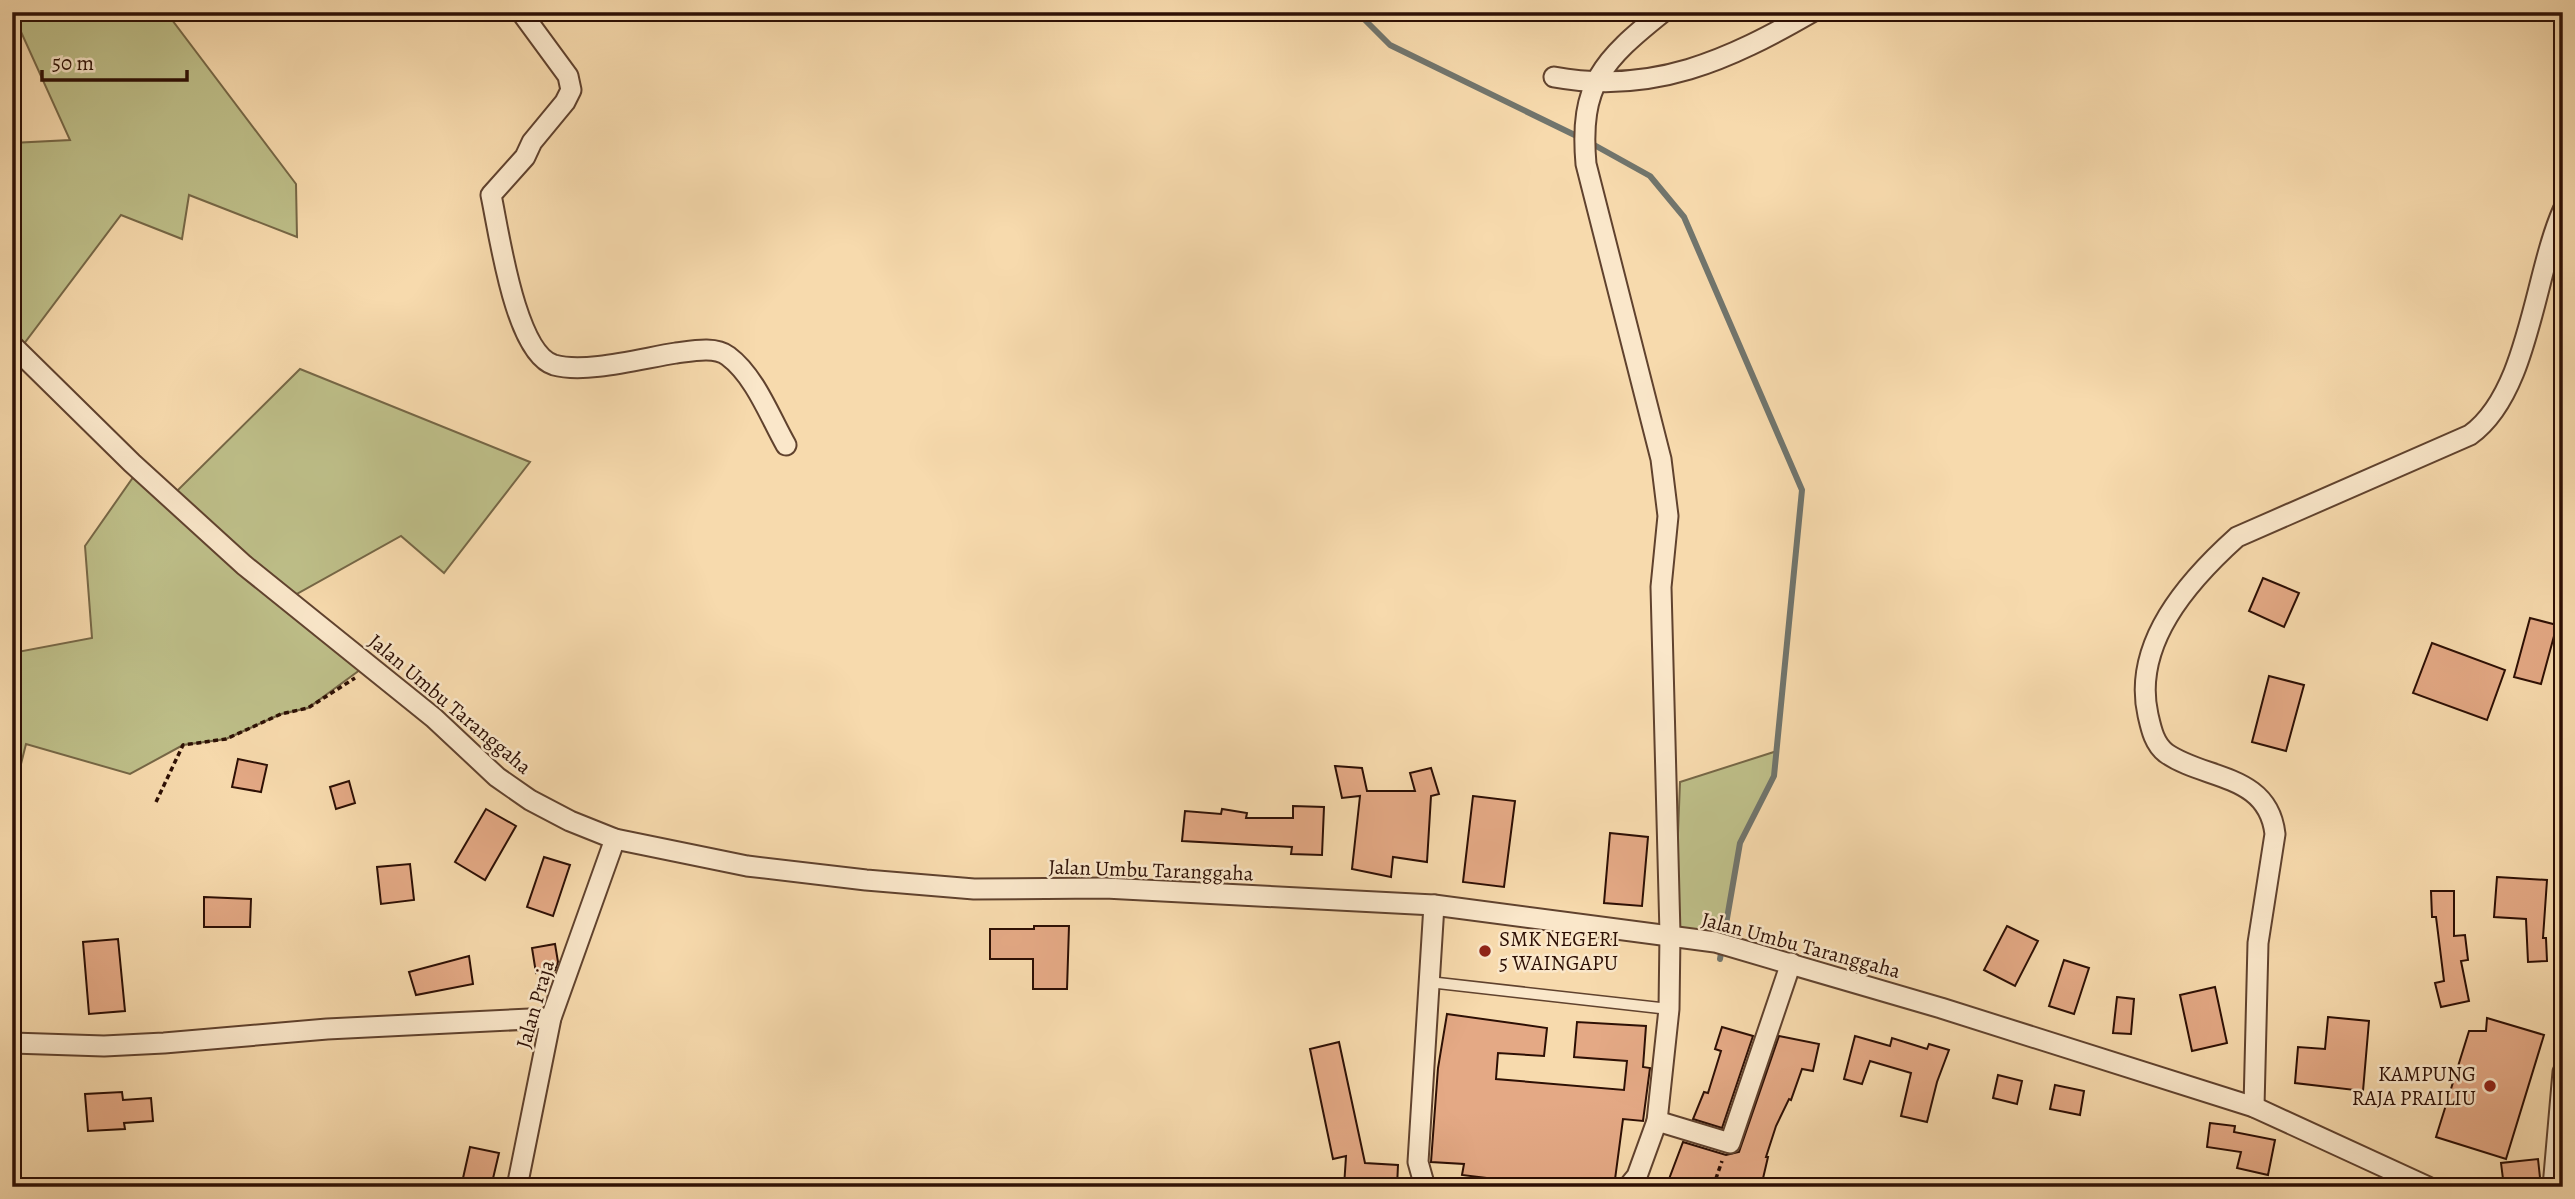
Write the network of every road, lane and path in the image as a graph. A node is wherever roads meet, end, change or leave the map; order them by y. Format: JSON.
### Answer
{"nodes":[{"id":1,"x":521,"y":12,"type":"edge"},
{"id":2,"x":1663,"y":12,"type":"edge"},
{"id":3,"x":1812,"y":12,"type":"edge"},
{"id":4,"x":1554,"y":77,"type":"dead end"},
{"id":5,"x":1593,"y":83,"type":"junction"},
{"id":6,"x":2563,"y":210,"type":"edge"},
{"id":7,"x":12,"y":345,"type":"edge"},
{"id":8,"x":786,"y":445,"type":"dead end"},
{"id":9,"x":372,"y":667,"type":"junction"},
{"id":10,"x":156,"y":802,"type":"dead end"},
{"id":11,"x":615,"y":839,"type":"junction"},
{"id":12,"x":1434,"y":905,"type":"junction"},
{"id":13,"x":1670,"y":934,"type":"junction"},
{"id":14,"x":1791,"y":963,"type":"junction"},
{"id":15,"x":1429,"y":982,"type":"junction"},
{"id":16,"x":1669,"y":1009,"type":"junction"},
{"id":17,"x":551,"y":1017,"type":"junction"},
{"id":18,"x":12,"y":1043,"type":"edge"},
{"id":19,"x":2563,"y":1072,"type":"edge"},
{"id":20,"x":2254,"y":1107,"type":"junction"},
{"id":21,"x":1657,"y":1121,"type":"junction"},
{"id":22,"x":1730,"y":1143,"type":"junction"},
{"id":23,"x":517,"y":1187,"type":"edge"},
{"id":24,"x":1425,"y":1187,"type":"edge"},
{"id":25,"x":1628,"y":1187,"type":"edge"},
{"id":26,"x":1713,"y":1187,"type":"edge"},
{"id":27,"x":2428,"y":1187,"type":"edge"},
{"id":28,"x":2553,"y":1187,"type":"edge"}],
"edges":[{"from":1,"to":8,"type":"street"},
{"from":2,"to":5,"type":"street"},
{"from":3,"to":5,"type":"street"},
{"from":4,"to":5,"type":"street"},
{"from":5,"to":13,"type":"street"},
{"from":6,"to":20,"type":"street"},
{"from":7,"to":9,"type":"street","name":"Jalan Umbu Taranggaha"},
{"from":9,"to":10,"type":"path"},
{"from":9,"to":11,"type":"street","name":"Jalan Umbu Taranggaha"},
{"from":11,"to":12,"type":"street","name":"Jalan Umbu Taranggaha"},
{"from":11,"to":17,"type":"street","name":"Jalan Praja"},
{"from":12,"to":13,"type":"street","name":"Jalan Umbu Taranggaha"},
{"from":12,"to":15,"type":"street"},
{"from":13,"to":14,"type":"street","name":"Jalan Umbu Taranggaha"},
{"from":13,"to":16,"type":"street"},
{"from":14,"to":20,"type":"street","name":"Jalan Umbu Taranggaha"},
{"from":14,"to":22,"type":"street"},
{"from":15,"to":16,"type":"lane"},
{"from":15,"to":24,"type":"street"},
{"from":16,"to":21,"type":"street"},
{"from":17,"to":18,"type":"street"},
{"from":17,"to":23,"type":"street","name":"Jalan Praja"},
{"from":19,"to":28,"type":"street"},
{"from":20,"to":27,"type":"street","name":"Jalan Umbu Taranggaha"},
{"from":21,"to":22,"type":"street"},
{"from":21,"to":25,"type":"street"},
{"from":22,"to":26,"type":"path"}]}
